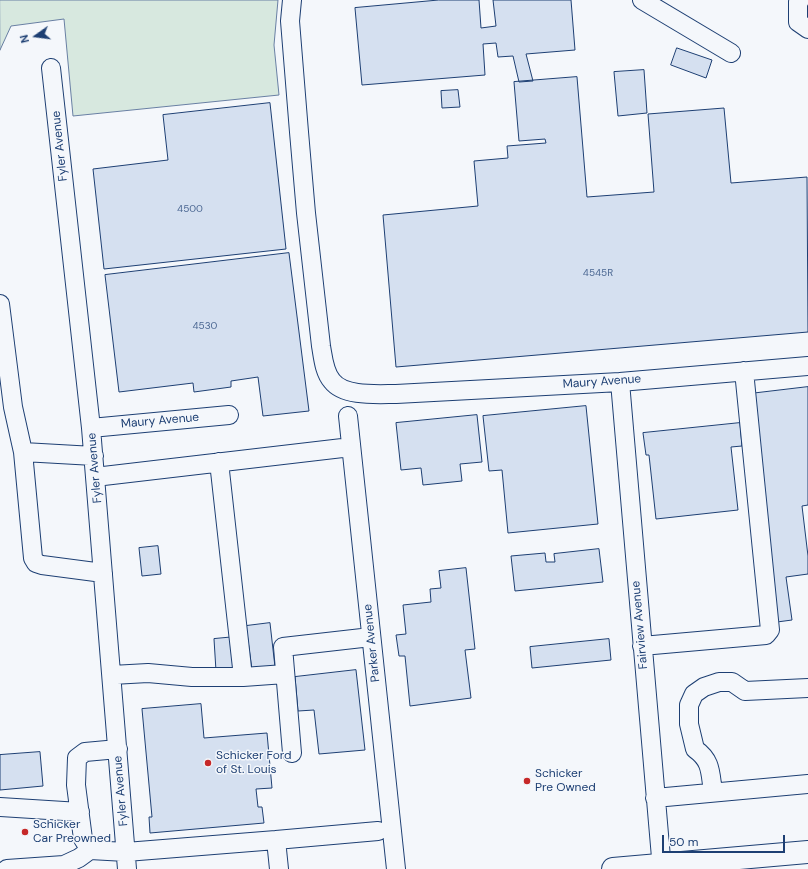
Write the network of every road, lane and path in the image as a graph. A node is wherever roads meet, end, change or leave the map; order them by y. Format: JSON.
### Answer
{"nodes":[{"id":1,"x":292,"y":0,"type":"edge"},
{"id":2,"x":642,"y":0,"type":"edge"},
{"id":3,"x":800,"y":0,"type":"edge"},
{"id":4,"x":808,"y":29,"type":"edge"},
{"id":5,"x":731,"y":53,"type":"dead end"},
{"id":6,"x":51,"y":68,"type":"dead end"},
{"id":7,"x":0,"y":304,"type":"edge"},
{"id":8,"x":808,"y":366,"type":"edge"},
{"id":9,"x":744,"y":371,"type":"junction"},
{"id":10,"x":620,"y":382,"type":"junction"},
{"id":11,"x":229,"y":415,"type":"dead end"},
{"id":12,"x":348,"y":416,"type":"dead end"},
{"id":13,"x":91,"y":428,"type":"junction"},
{"id":14,"x":351,"y":446,"type":"junction"},
{"id":15,"x":23,"y":452,"type":"junction"},
{"id":16,"x":94,"y":456,"type":"junction"},
{"id":17,"x":219,"y":462,"type":"junction"},
{"id":18,"x":95,"y":477,"type":"junction"},
{"id":19,"x":103,"y":573,"type":"junction"},
{"id":20,"x":371,"y":637,"type":"junction"},
{"id":21,"x":642,"y":646,"type":"junction"},
{"id":22,"x":286,"y":674,"type":"junction"},
{"id":23,"x":112,"y":676,"type":"junction"},
{"id":24,"x":243,"y":677,"type":"junction"},
{"id":25,"x":808,"y":688,"type":"edge"},
{"id":26,"x":118,"y":749,"type":"junction"},
{"id":27,"x":292,"y":753,"type":"dead end"},
{"id":28,"x":808,"y":784,"type":"edge"},
{"id":29,"x":713,"y":792,"type":"junction"},
{"id":30,"x":655,"y":798,"type":"junction"},
{"id":31,"x":0,"y":807,"type":"edge"},
{"id":32,"x":80,"y":812,"type":"junction"},
{"id":33,"x":378,"y":831,"type":"dead end"},
{"id":34,"x":276,"y":840,"type":"junction"},
{"id":35,"x":90,"y":850,"type":"junction"},
{"id":36,"x":808,"y":852,"type":"edge"},
{"id":37,"x":127,"y":860,"type":"edge"},
{"id":38,"x":774,"y":862,"type":"edge"},
{"id":39,"x":661,"y":867,"type":"edge"},
{"id":40,"x":7,"y":869,"type":"edge"},
{"id":41,"x":279,"y":869,"type":"edge"},
{"id":42,"x":396,"y":869,"type":"edge"},
{"id":43,"x":613,"y":869,"type":"edge"}],
"edges":[{"from":1,"to":10,"type":"street","name":"Maury Avenue"},
{"from":2,"to":5,"type":"street"},
{"from":3,"to":4,"type":"street"},
{"from":6,"to":13,"type":"street","name":"Fyler Avenue"},
{"from":7,"to":15,"type":"street"},
{"from":8,"to":9,"type":"street","name":"Maury Avenue"},
{"from":9,"to":10,"type":"street","name":"Maury Avenue"},
{"from":9,"to":21,"type":"street"},
{"from":10,"to":21,"type":"street","name":"Fairview Avenue"},
{"from":11,"to":13,"type":"street","name":"Maury Avenue"},
{"from":12,"to":14,"type":"street","name":"Parker Avenue"},
{"from":13,"to":16,"type":"street","name":"Fyler Avenue"},
{"from":14,"to":17,"type":"street"},
{"from":14,"to":20,"type":"street","name":"Parker Avenue"},
{"from":15,"to":16,"type":"street"},
{"from":15,"to":19,"type":"street"},
{"from":16,"to":18,"type":"street","name":"Fyler Avenue"},
{"from":17,"to":18,"type":"street"},
{"from":17,"to":24,"type":"street"},
{"from":18,"to":19,"type":"street","name":"Fyler Avenue"},
{"from":19,"to":23,"type":"street","name":"Fyler Avenue"},
{"from":20,"to":22,"type":"street"},
{"from":20,"to":42,"type":"street","name":"Parker Avenue"},
{"from":21,"to":30,"type":"street","name":"Fairview Avenue"},
{"from":22,"to":24,"type":"street"},
{"from":22,"to":27,"type":"street"},
{"from":23,"to":24,"type":"street"},
{"from":23,"to":26,"type":"street","name":"Fyler Avenue"},
{"from":25,"to":29,"type":"street"},
{"from":26,"to":32,"type":"street"},
{"from":26,"to":37,"type":"street","name":"Fyler Avenue"},
{"from":28,"to":29,"type":"street"},
{"from":29,"to":30,"type":"street"},
{"from":30,"to":39,"type":"street","name":"Fairview Avenue"},
{"from":31,"to":32,"type":"street"},
{"from":32,"to":35,"type":"street"},
{"from":33,"to":34,"type":"street"},
{"from":34,"to":37,"type":"street"},
{"from":34,"to":41,"type":"street"},
{"from":35,"to":37,"type":"street"},
{"from":35,"to":40,"type":"street"},
{"from":36,"to":38,"type":"main road"},
{"from":38,"to":39,"type":"main road"},
{"from":39,"to":43,"type":"main road"}]}
